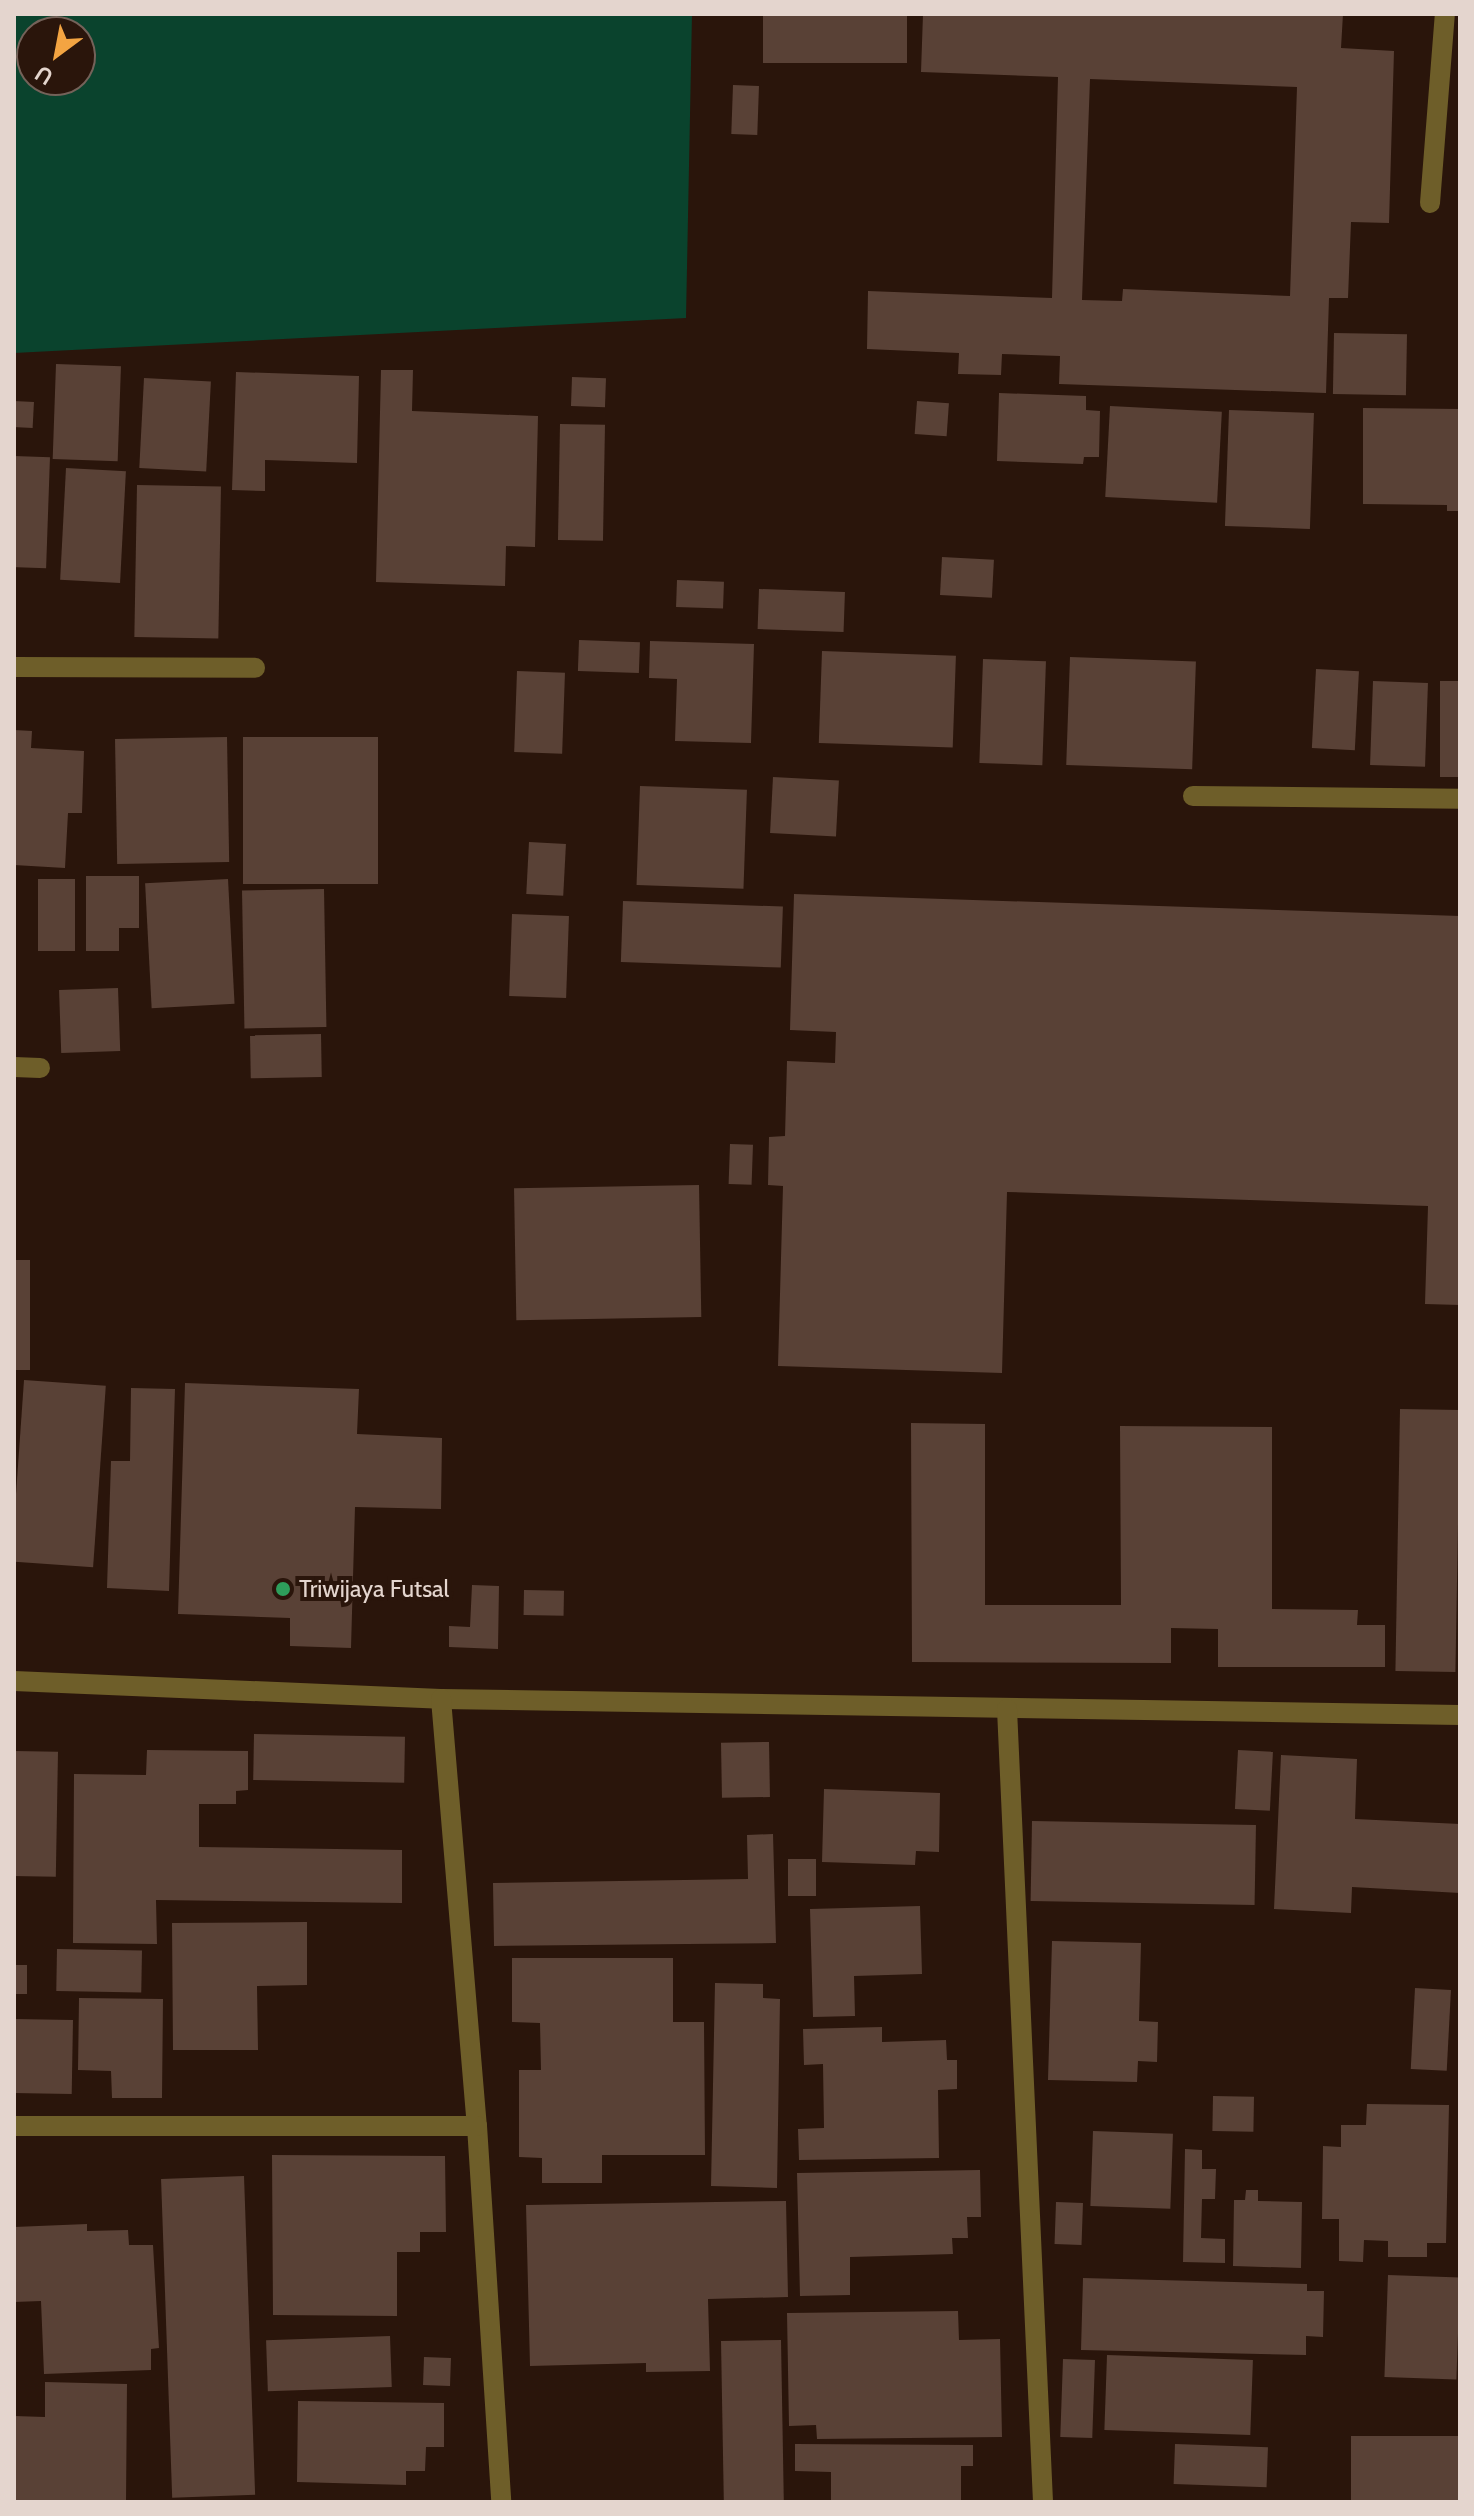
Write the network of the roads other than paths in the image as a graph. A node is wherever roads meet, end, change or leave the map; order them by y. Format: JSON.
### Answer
{"nodes":[{"id":1,"x":1445,"y":14,"type":"edge"},
{"id":2,"x":1430,"y":203,"type":"dead end"},
{"id":3,"x":14,"y":667,"type":"edge"},
{"id":4,"x":255,"y":668,"type":"dead end"},
{"id":5,"x":1193,"y":796,"type":"dead end"},
{"id":6,"x":1460,"y":799,"type":"edge"},
{"id":7,"x":14,"y":1067,"type":"edge"},
{"id":8,"x":40,"y":1068,"type":"dead end"},
{"id":9,"x":14,"y":1681,"type":"edge"},
{"id":10,"x":441,"y":1699,"type":"junction"},
{"id":11,"x":1007,"y":1709,"type":"junction"},
{"id":12,"x":1460,"y":1715,"type":"edge"},
{"id":13,"x":14,"y":2126,"type":"edge"},
{"id":14,"x":477,"y":2126,"type":"junction"},
{"id":15,"x":501,"y":2502,"type":"edge"},
{"id":16,"x":1043,"y":2502,"type":"edge"}],
"edges":[{"from":1,"to":2,"type":"street"},
{"from":3,"to":4,"type":"street"},
{"from":5,"to":6,"type":"street"},
{"from":7,"to":8,"type":"street"},
{"from":9,"to":10,"type":"street"},
{"from":10,"to":11,"type":"street"},
{"from":10,"to":14,"type":"street"},
{"from":11,"to":12,"type":"street"},
{"from":11,"to":16,"type":"street"},
{"from":13,"to":14,"type":"street"},
{"from":14,"to":15,"type":"street"}]}
